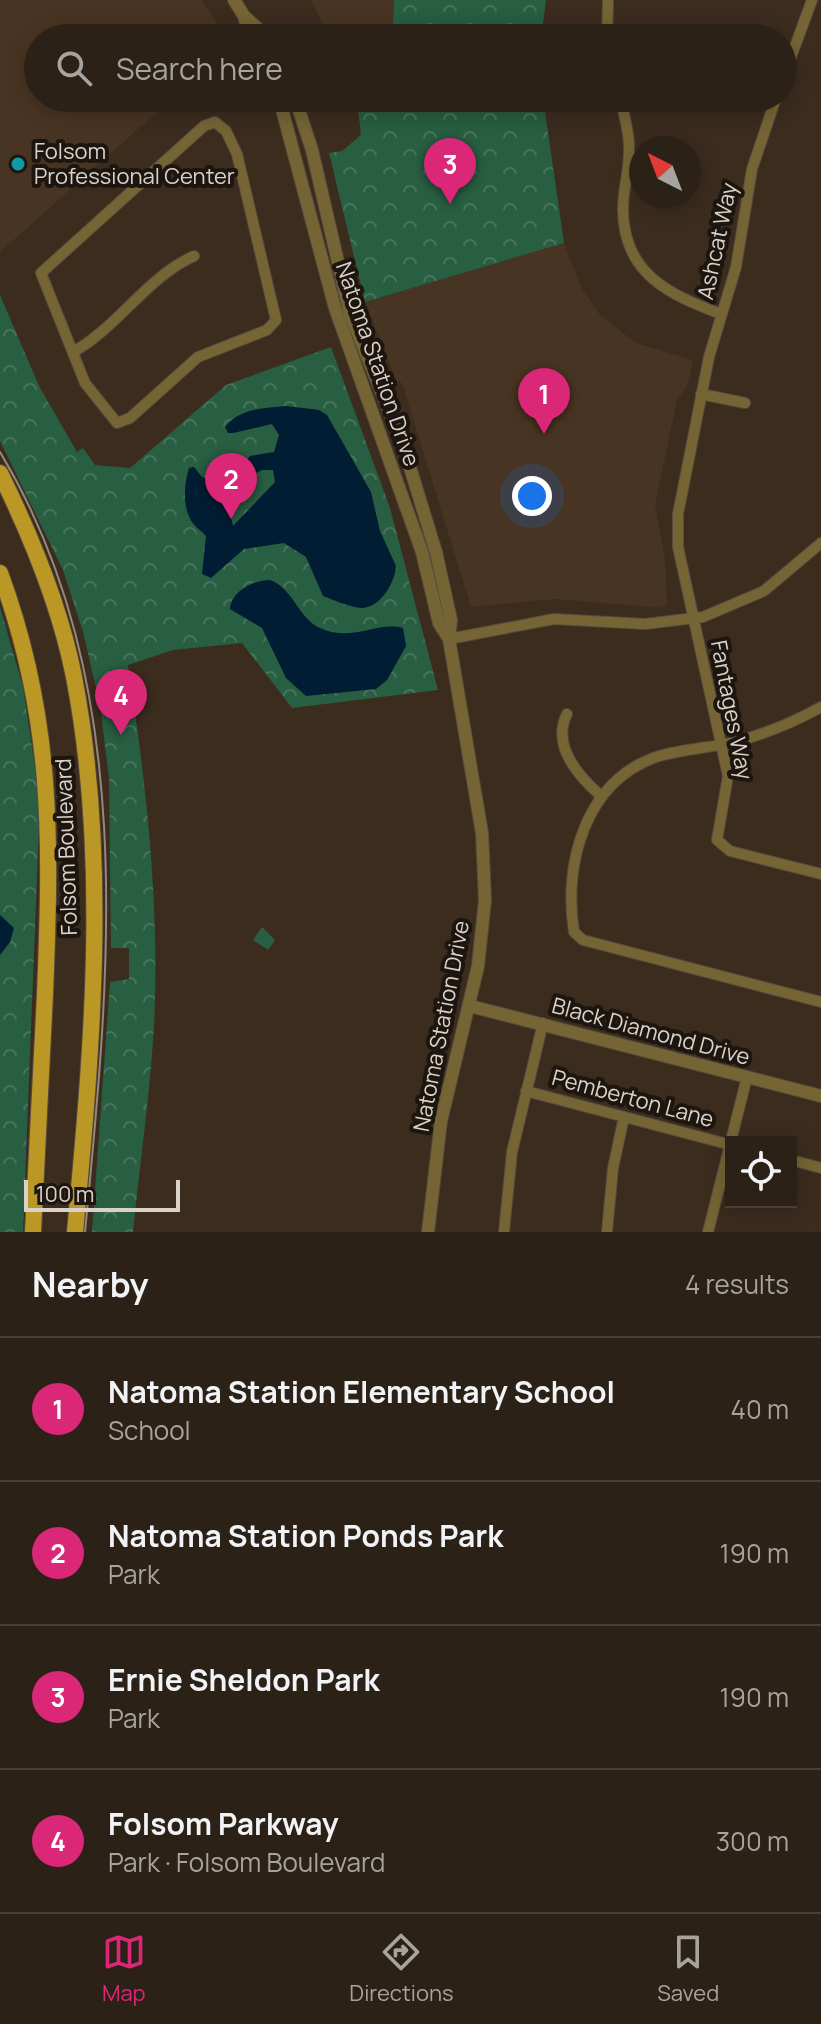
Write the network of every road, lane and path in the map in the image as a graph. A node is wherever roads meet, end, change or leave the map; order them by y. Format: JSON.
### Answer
{"nodes":[{"id":1,"x":234,"y":0,"type":"edge"},
{"id":2,"x":608,"y":0,"type":"edge"},
{"id":3,"x":812,"y":0,"type":"edge"},
{"id":4,"x":244,"y":16,"type":"junction"},
{"id":5,"x":246,"y":24,"type":"edge"},
{"id":6,"x":253,"y":24,"type":"edge"},
{"id":7,"x":607,"y":24,"type":"edge"},
{"id":8,"x":797,"y":41,"type":"edge"},
{"id":9,"x":283,"y":112,"type":"edge"},
{"id":10,"x":300,"y":112,"type":"edge"},
{"id":11,"x":623,"y":112,"type":"edge"},
{"id":12,"x":771,"y":112,"type":"edge"},
{"id":13,"x":194,"y":256,"type":"dead end"},
{"id":14,"x":721,"y":314,"type":"junction"},
{"id":15,"x":73,"y":352,"type":"junction"},
{"id":16,"x":701,"y":394,"type":"junction"},
{"id":17,"x":745,"y":403,"type":"dead end"},
{"id":18,"x":0,"y":473,"type":"edge"},
{"id":19,"x":821,"y":543,"type":"edge"},
{"id":20,"x":0,"y":573,"type":"edge"},
{"id":21,"x":694,"y":619,"type":"junction"},
{"id":22,"x":449,"y":639,"type":"junction"},
{"id":23,"x":821,"y":707,"type":"edge"},
{"id":24,"x":567,"y":714,"type":"dead end"},
{"id":25,"x":720,"y":745,"type":"junction"},
{"id":26,"x":601,"y":796,"type":"junction"},
{"id":27,"x":821,"y":874,"type":"edge"},
{"id":28,"x":821,"y":1002,"type":"edge"},
{"id":29,"x":470,"y":1006,"type":"junction"},
{"id":30,"x":543,"y":1023,"type":"junction"},
{"id":31,"x":747,"y":1077,"type":"junction"},
{"id":32,"x":526,"y":1091,"type":"junction"},
{"id":33,"x":821,"y":1096,"type":"edge"},
{"id":34,"x":624,"y":1117,"type":"junction"},
{"id":35,"x":732,"y":1136,"type":"edge"},
{"id":36,"x":725,"y":1143,"type":"edge"},
{"id":37,"x":797,"y":1162,"type":"edge"},
{"id":38,"x":725,"y":1164,"type":"edge"},
{"id":39,"x":821,"y":1168,"type":"edge"},
{"id":40,"x":33,"y":1232,"type":"edge"},
{"id":41,"x":75,"y":1232,"type":"edge"},
{"id":42,"x":428,"y":1232,"type":"edge"},
{"id":43,"x":504,"y":1232,"type":"edge"},
{"id":44,"x":607,"y":1232,"type":"edge"},
{"id":45,"x":708,"y":1232,"type":"edge"}],
"edges":[{"from":1,"to":4,"type":"street"},
{"from":2,"to":7,"type":"street"},
{"from":3,"to":8,"type":"street"},
{"from":4,"to":5,"type":"street"},
{"from":4,"to":6,"type":"street"},
{"from":9,"to":22,"type":"street","name":"Natoma Station Drive"},
{"from":10,"to":22,"type":"street","name":"Natoma Station Drive"},
{"from":11,"to":14,"type":"street"},
{"from":12,"to":14,"type":"street","name":"Ashcat Way"},
{"from":13,"to":15,"type":"street"},
{"from":14,"to":16,"type":"street","name":"Ashcat Way"},
{"from":15,"to":15,"type":"street"},
{"from":16,"to":17,"type":"street"},
{"from":16,"to":21,"type":"street","name":"Ashcat Way"},
{"from":18,"to":41,"type":"main road","name":"Folsom Boulevard"},
{"from":19,"to":21,"type":"street"},
{"from":20,"to":40,"type":"main road","name":"Folsom Boulevard"},
{"from":21,"to":22,"type":"street"},
{"from":21,"to":25,"type":"street","name":"Fantages Way"},
{"from":22,"to":29,"type":"street","name":"Natoma Station Drive"},
{"from":23,"to":25,"type":"street"},
{"from":24,"to":26,"type":"street"},
{"from":25,"to":26,"type":"street"},
{"from":25,"to":27,"type":"street","name":"Fantages Way"},
{"from":26,"to":28,"type":"street"},
{"from":29,"to":30,"type":"street","name":"Black Diamond Drive"},
{"from":29,"to":42,"type":"street","name":"Natoma Station Drive"},
{"from":30,"to":31,"type":"street","name":"Black Diamond Drive"},
{"from":30,"to":32,"type":"street"},
{"from":31,"to":33,"type":"street","name":"Black Diamond Drive"},
{"from":31,"to":35,"type":"street"},
{"from":32,"to":34,"type":"street","name":"Pemberton Lane"},
{"from":32,"to":43,"type":"street"},
{"from":34,"to":36,"type":"street","name":"Pemberton Lane"},
{"from":34,"to":44,"type":"street"},
{"from":37,"to":39,"type":"street"},
{"from":38,"to":45,"type":"street"}]}
